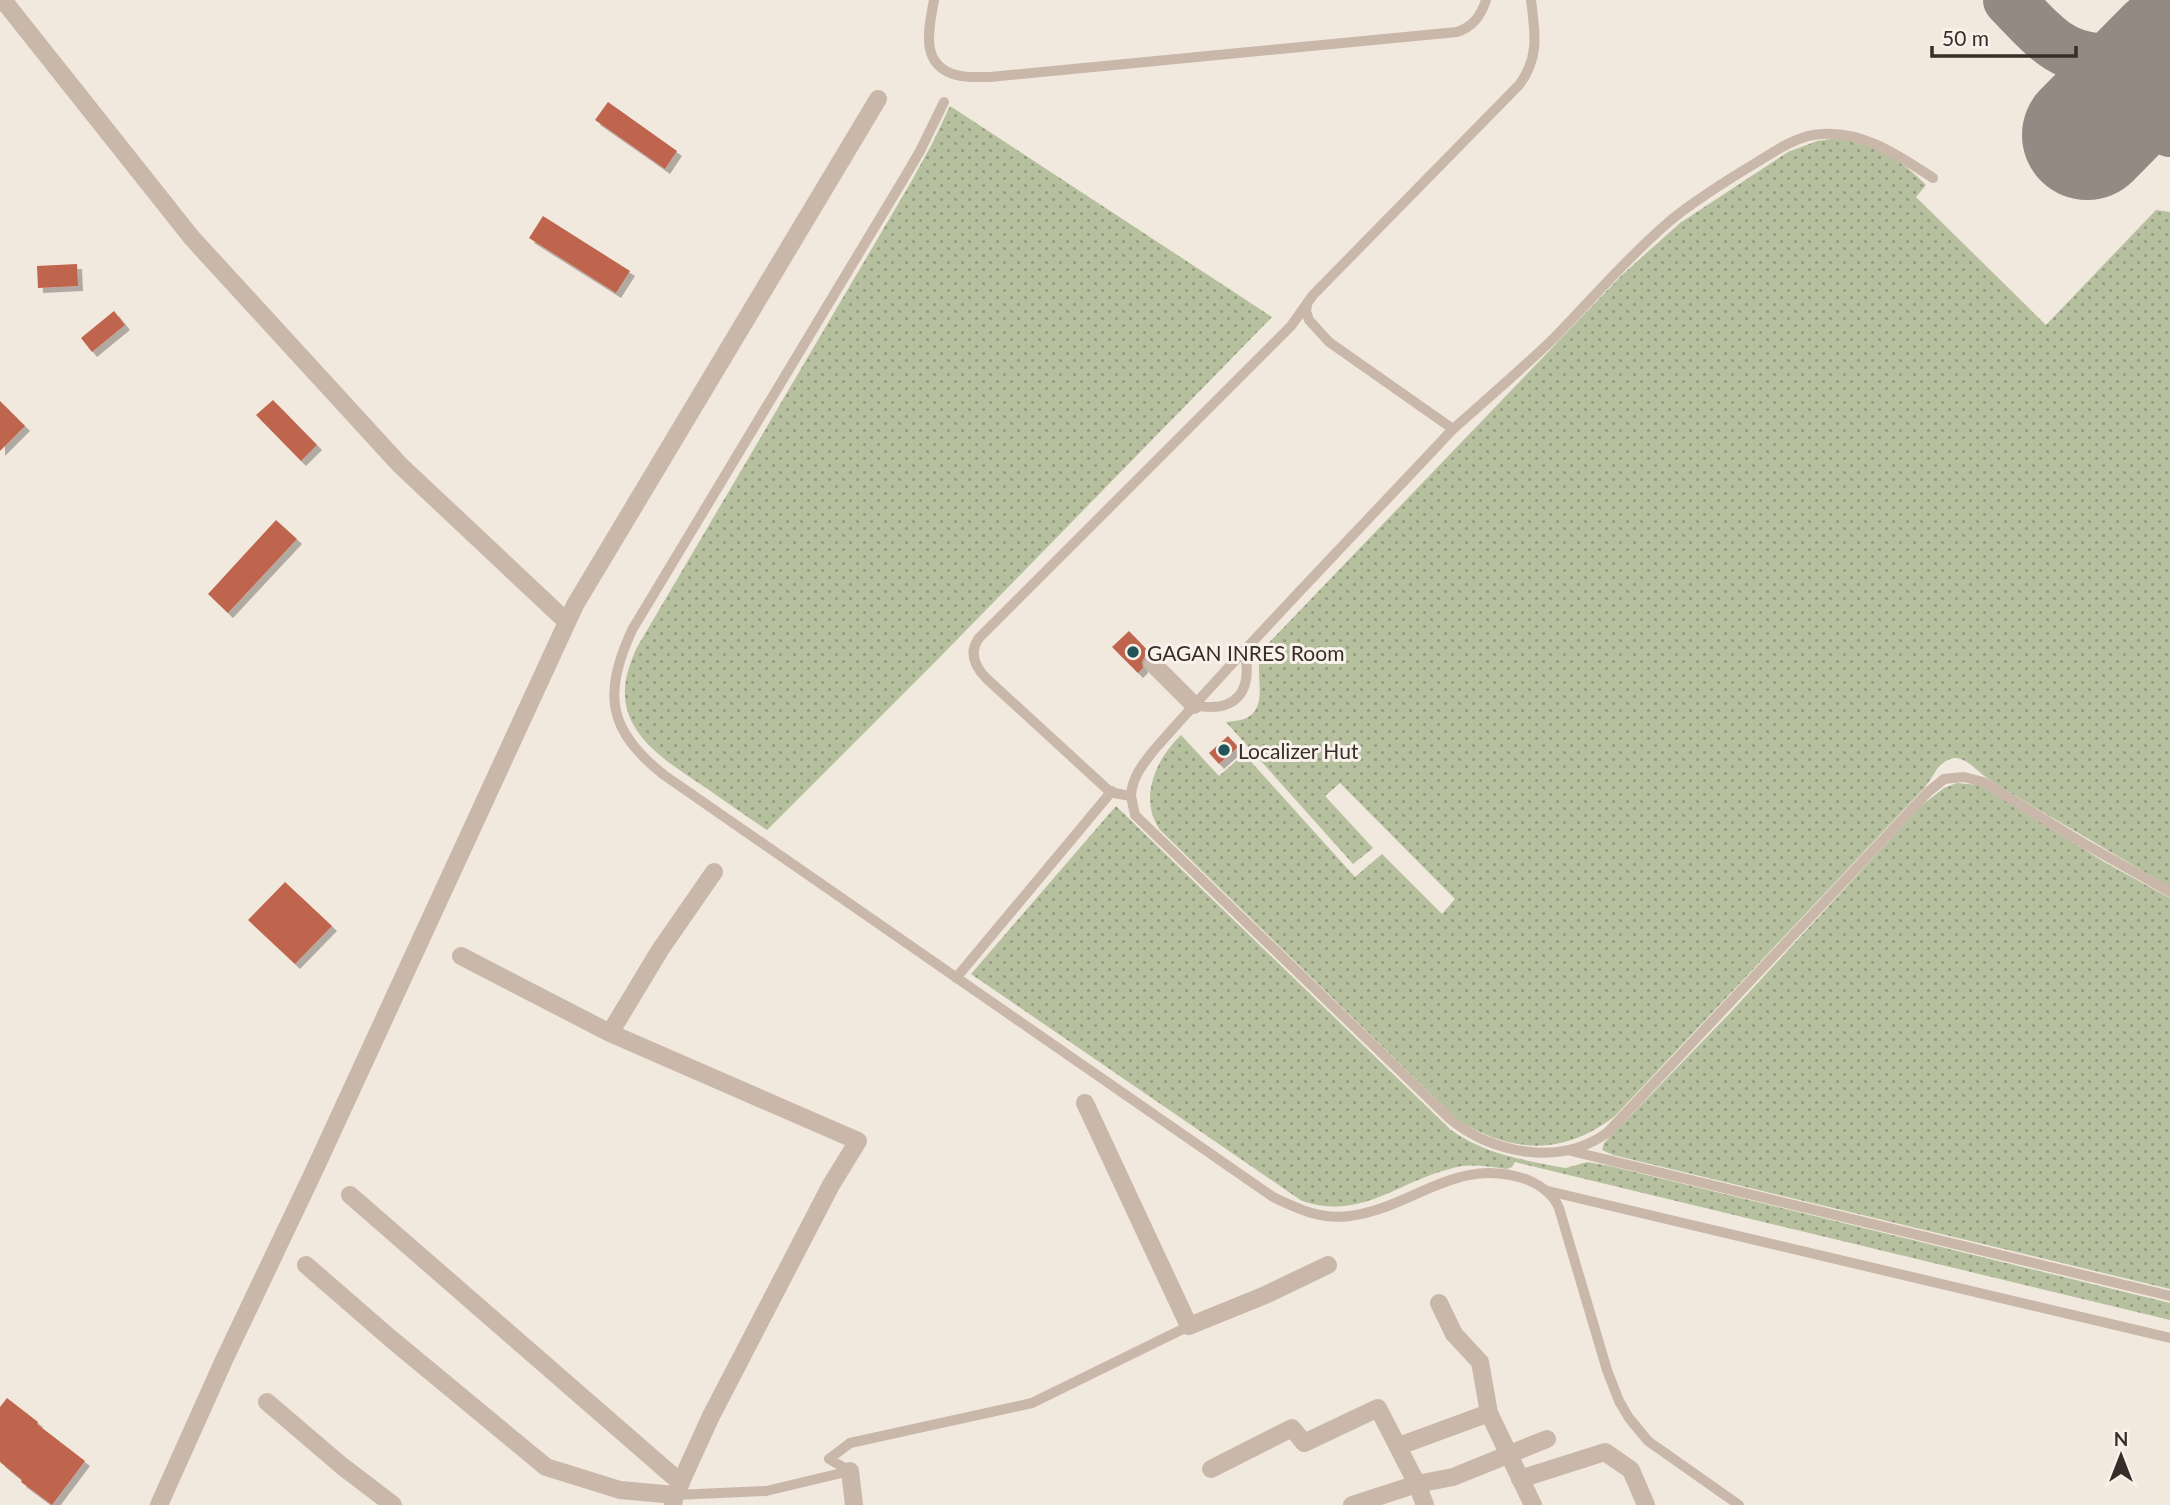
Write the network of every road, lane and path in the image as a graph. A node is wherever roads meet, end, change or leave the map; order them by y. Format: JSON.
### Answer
{"nodes":[{"id":1,"x":3,"y":0,"type":"edge"},
{"id":2,"x":934,"y":0,"type":"edge"},
{"id":3,"x":1486,"y":0,"type":"edge"},
{"id":4,"x":1531,"y":0,"type":"edge"},
{"id":5,"x":878,"y":99,"type":"dead end"},
{"id":6,"x":944,"y":102,"type":"dead end"},
{"id":7,"x":1933,"y":178,"type":"dead end"},
{"id":8,"x":1308,"y":302,"type":"junction"},
{"id":9,"x":1453,"y":429,"type":"junction"},
{"id":10,"x":567,"y":622,"type":"junction"},
{"id":11,"x":1244,"y":650,"type":"junction"},
{"id":12,"x":1153,"y":664,"type":"dead end"},
{"id":13,"x":1194,"y":705,"type":"junction"},
{"id":14,"x":1112,"y":791,"type":"junction"},
{"id":15,"x":1131,"y":796,"type":"junction"},
{"id":16,"x":714,"y":872,"type":"dead end"},
{"id":17,"x":2170,"y":892,"type":"edge"},
{"id":18,"x":461,"y":956,"type":"dead end"},
{"id":19,"x":956,"y":978,"type":"junction"},
{"id":20,"x":610,"y":1033,"type":"junction"},
{"id":21,"x":1085,"y":1103,"type":"dead end"},
{"id":22,"x":1568,"y":1150,"type":"junction"},
{"id":23,"x":1548,"y":1191,"type":"junction"},
{"id":24,"x":350,"y":1195,"type":"dead end"},
{"id":25,"x":306,"y":1265,"type":"dead end"},
{"id":26,"x":1328,"y":1265,"type":"dead end"},
{"id":27,"x":2170,"y":1296,"type":"edge"},
{"id":28,"x":1439,"y":1303,"type":"dead end"},
{"id":29,"x":1189,"y":1326,"type":"junction"},
{"id":30,"x":2170,"y":1338,"type":"edge"},
{"id":31,"x":267,"y":1402,"type":"dead end"},
{"id":32,"x":1489,"y":1413,"type":"junction"},
{"id":33,"x":1547,"y":1439,"type":"dead end"},
{"id":34,"x":1399,"y":1446,"type":"junction"},
{"id":35,"x":1509,"y":1456,"type":"junction"},
{"id":36,"x":1211,"y":1469,"type":"dead end"},
{"id":37,"x":850,"y":1471,"type":"junction"},
{"id":38,"x":1520,"y":1479,"type":"junction"},
{"id":39,"x":1417,"y":1484,"type":"junction"},
{"id":40,"x":676,"y":1494,"type":"edge"},
{"id":41,"x":159,"y":1505,"type":"edge"},
{"id":42,"x":393,"y":1505,"type":"edge"},
{"id":43,"x":854,"y":1505,"type":"edge"},
{"id":44,"x":1352,"y":1505,"type":"edge"},
{"id":45,"x":1424,"y":1505,"type":"edge"},
{"id":46,"x":1533,"y":1505,"type":"edge"},
{"id":47,"x":1646,"y":1505,"type":"edge"},
{"id":48,"x":1739,"y":1505,"type":"edge"}],
"edges":[{"from":1,"to":10,"type":"street"},
{"from":2,"to":3,"type":"lane"},
{"from":4,"to":8,"type":"lane"},
{"from":5,"to":10,"type":"street"},
{"from":6,"to":19,"type":"lane"},
{"from":7,"to":9,"type":"lane"},
{"from":8,"to":9,"type":"lane"},
{"from":8,"to":14,"type":"lane"},
{"from":9,"to":11,"type":"lane"},
{"from":10,"to":41,"type":"street"},
{"from":11,"to":13,"type":"lane"},
{"from":11,"to":13,"type":"lane"},
{"from":12,"to":13,"type":"street"},
{"from":13,"to":15,"type":"lane"},
{"from":14,"to":15,"type":"lane"},
{"from":14,"to":19,"type":"lane"},
{"from":15,"to":22,"type":"lane"},
{"from":16,"to":20,"type":"street"},
{"from":17,"to":22,"type":"lane"},
{"from":18,"to":20,"type":"street"},
{"from":19,"to":23,"type":"lane"},
{"from":20,"to":40,"type":"street"},
{"from":21,"to":29,"type":"street"},
{"from":22,"to":27,"type":"lane"},
{"from":23,"to":30,"type":"lane"},
{"from":23,"to":48,"type":"lane"},
{"from":24,"to":40,"type":"street"},
{"from":25,"to":40,"type":"street"},
{"from":26,"to":29,"type":"street"},
{"from":28,"to":32,"type":"street"},
{"from":29,"to":37,"type":"lane"},
{"from":31,"to":42,"type":"street"},
{"from":32,"to":34,"type":"street"},
{"from":32,"to":35,"type":"street"},
{"from":33,"to":35,"type":"street"},
{"from":34,"to":36,"type":"street"},
{"from":34,"to":39,"type":"street"},
{"from":35,"to":38,"type":"street"},
{"from":35,"to":39,"type":"street"},
{"from":37,"to":40,"type":"lane"},
{"from":37,"to":43,"type":"street"},
{"from":38,"to":46,"type":"street"},
{"from":38,"to":47,"type":"street"},
{"from":39,"to":44,"type":"street"},
{"from":39,"to":45,"type":"street"}]}
